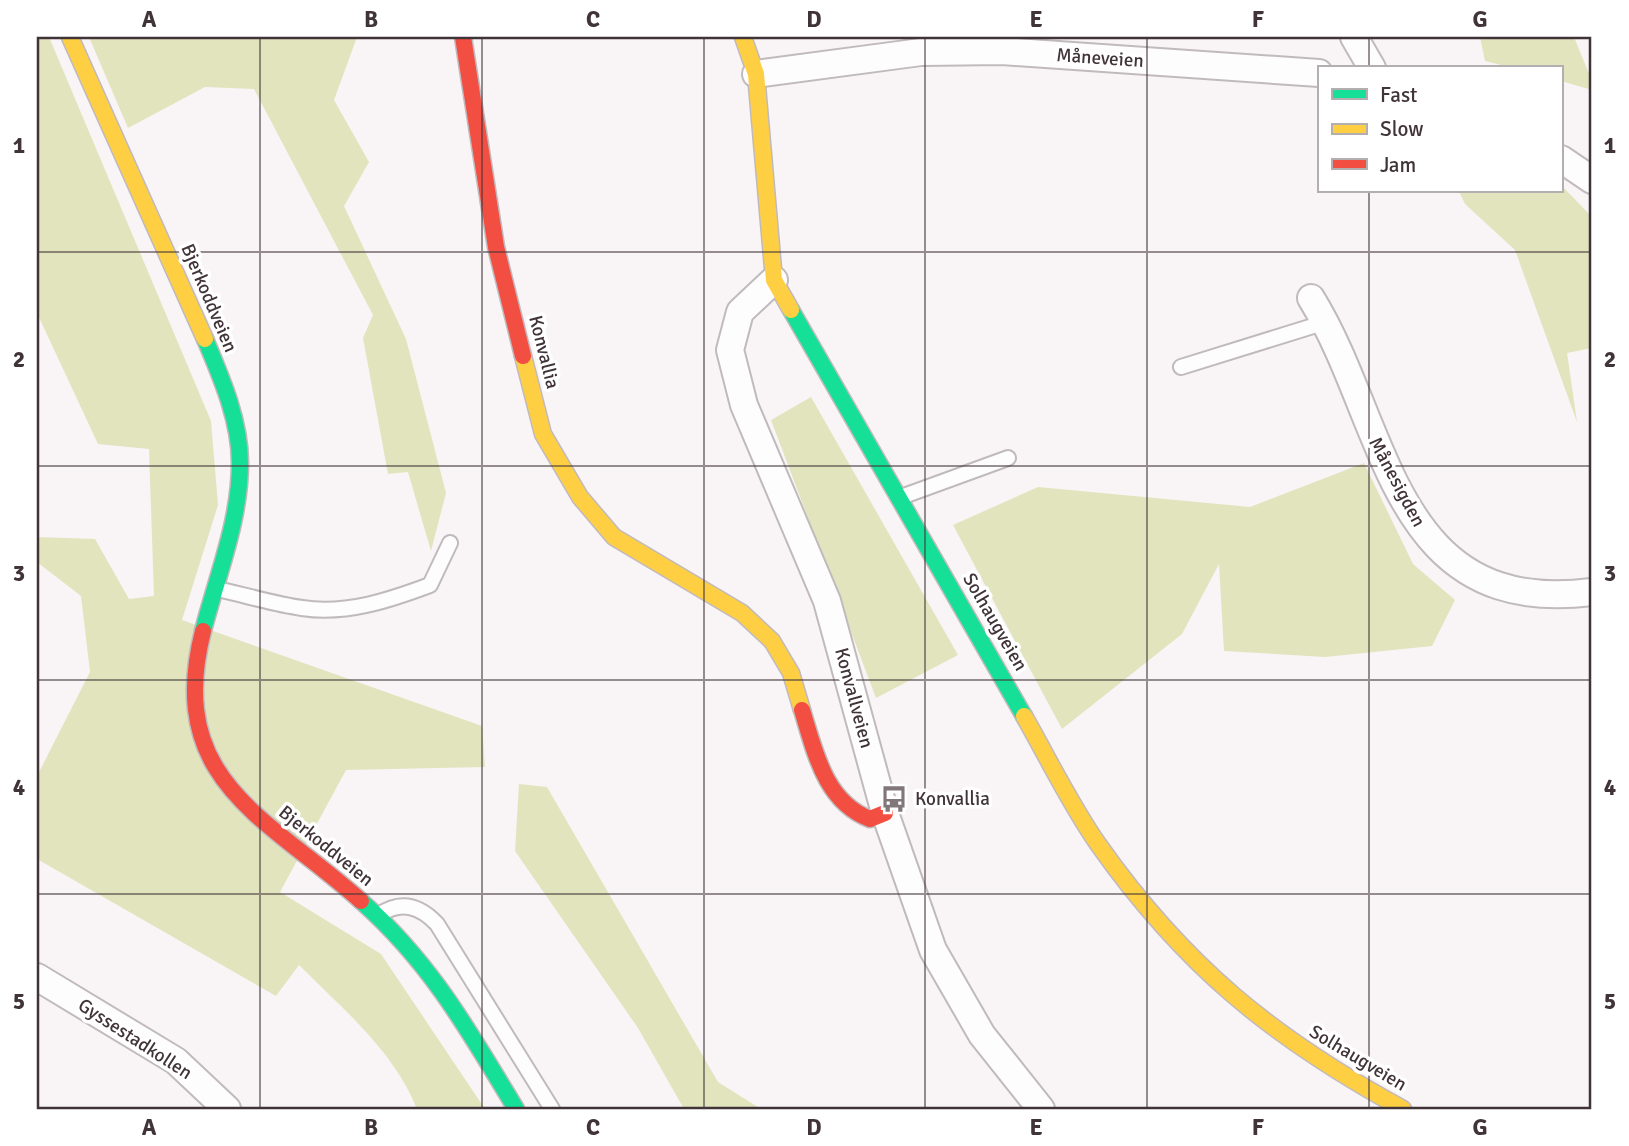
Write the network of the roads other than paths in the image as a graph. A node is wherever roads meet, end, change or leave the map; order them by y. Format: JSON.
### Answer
{"nodes":[{"id":1,"x":70,"y":37,"type":"edge"},
{"id":2,"x":463,"y":37,"type":"edge"},
{"id":3,"x":743,"y":37,"type":"edge"},
{"id":4,"x":1353,"y":37,"type":"edge"},
{"id":5,"x":1371,"y":66,"type":"edge"},
{"id":6,"x":1318,"y":73,"type":"edge"},
{"id":7,"x":756,"y":74,"type":"junction"},
{"id":8,"x":1562,"y":160,"type":"edge"},
{"id":9,"x":1592,"y":180,"type":"edge"},
{"id":10,"x":774,"y":280,"type":"junction"},
{"id":11,"x":1311,"y":298,"type":"dead end"},
{"id":12,"x":1326,"y":322,"type":"junction"},
{"id":13,"x":1181,"y":367,"type":"dead end"},
{"id":14,"x":1008,"y":458,"type":"dead end"},
{"id":15,"x":900,"y":497,"type":"junction"},
{"id":16,"x":450,"y":543,"type":"dead end"},
{"id":17,"x":217,"y":589,"type":"junction"},
{"id":18,"x":1592,"y":592,"type":"edge"},
{"id":19,"x":885,"y":813,"type":"junction"},
{"id":20,"x":378,"y":916,"type":"junction"},
{"id":21,"x":37,"y":976,"type":"edge"},
{"id":22,"x":513,"y":1108,"type":"edge"},
{"id":23,"x":227,"y":1109,"type":"edge"},
{"id":24,"x":552,"y":1109,"type":"edge"},
{"id":25,"x":1041,"y":1109,"type":"edge"},
{"id":26,"x":1403,"y":1109,"type":"edge"}],
"edges":[{"from":1,"to":17,"type":"street","name":"Bjerkoddveien"},
{"from":2,"to":19,"type":"street","name":"Konvallia"},
{"from":3,"to":7,"type":"street","name":"Solhaugveien"},
{"from":4,"to":5,"type":"street"},
{"from":6,"to":7,"type":"street","name":"Måneveien"},
{"from":7,"to":10,"type":"street","name":"Solhaugveien"},
{"from":8,"to":9,"type":"street"},
{"from":10,"to":15,"type":"street","name":"Solhaugveien"},
{"from":10,"to":19,"type":"street","name":"Konvallveien"},
{"from":11,"to":12,"type":"street","name":"Månesigden"},
{"from":12,"to":13,"type":"lane"},
{"from":12,"to":18,"type":"street","name":"Månesigden"},
{"from":14,"to":15,"type":"lane"},
{"from":15,"to":26,"type":"street","name":"Solhaugveien"},
{"from":16,"to":17,"type":"lane"},
{"from":17,"to":20,"type":"street","name":"Bjerkoddveien"},
{"from":19,"to":25,"type":"street","name":"Konvallveien"},
{"from":20,"to":22,"type":"street","name":"Bjerkoddveien"},
{"from":20,"to":24,"type":"lane"},
{"from":21,"to":23,"type":"street","name":"Gyssestadkollen"}]}
